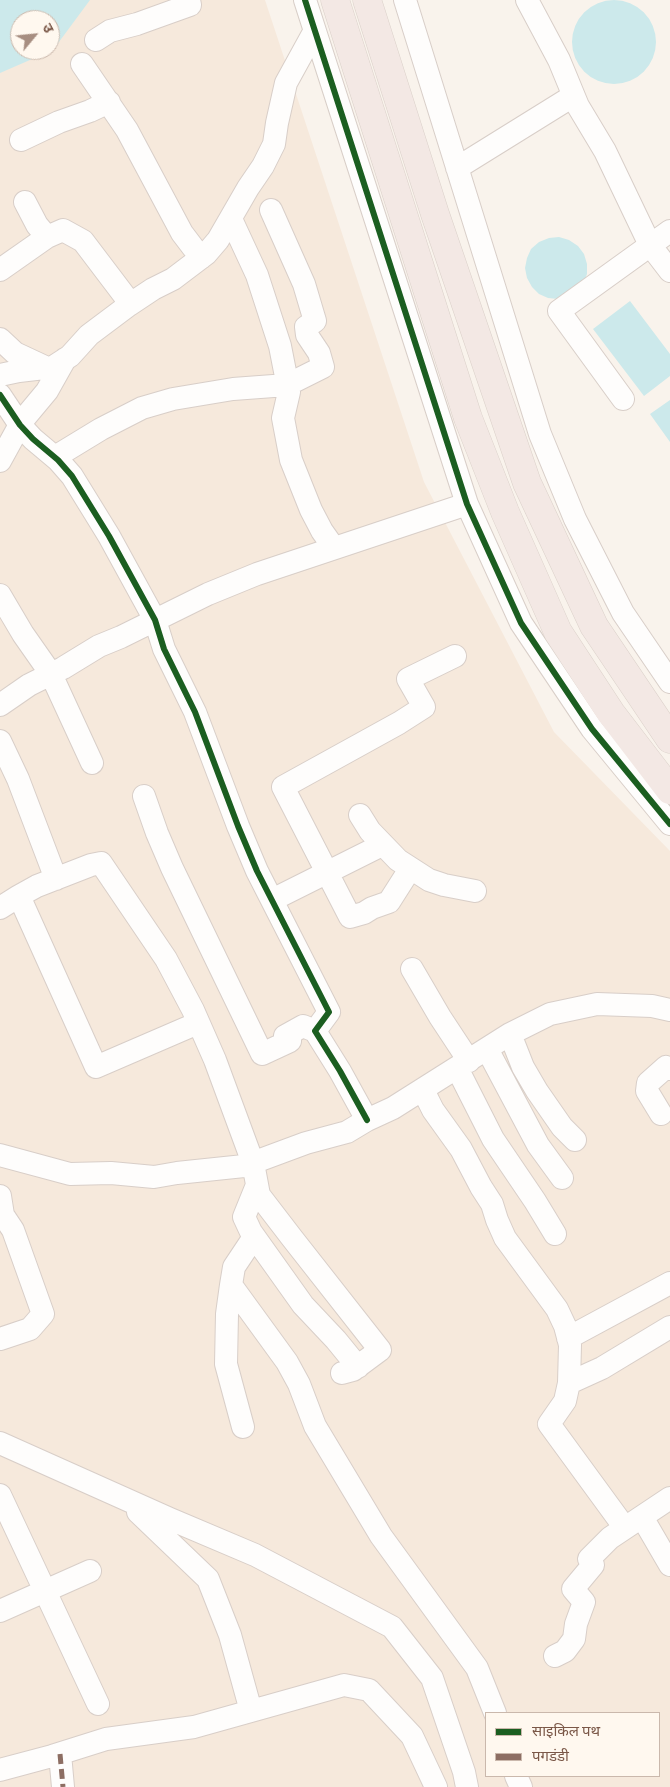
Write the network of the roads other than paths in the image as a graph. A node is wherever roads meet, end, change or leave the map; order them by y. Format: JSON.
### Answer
{"nodes":[{"id":1,"x":189,"y":0,"type":"edge"},
{"id":2,"x":305,"y":0,"type":"edge"},
{"id":3,"x":335,"y":0,"type":"edge"},
{"id":4,"x":367,"y":0,"type":"edge"},
{"id":5,"x":405,"y":0,"type":"edge"},
{"id":6,"x":527,"y":0,"type":"edge"},
{"id":7,"x":314,"y":32,"type":"junction"},
{"id":8,"x":96,"y":40,"type":"dead end"},
{"id":9,"x":82,"y":64,"type":"dead end"},
{"id":10,"x":573,"y":96,"type":"junction"},
{"id":11,"x":109,"y":102,"type":"junction"},
{"id":12,"x":21,"y":140,"type":"dead end"},
{"id":13,"x":457,"y":168,"type":"junction"},
{"id":14,"x":25,"y":202,"type":"dead end"},
{"id":15,"x":271,"y":210,"type":"dead end"},
{"id":16,"x":231,"y":219,"type":"junction"},
{"id":17,"x":670,"y":231,"type":"edge"},
{"id":18,"x":47,"y":237,"type":"junction"},
{"id":19,"x":650,"y":245,"type":"junction"},
{"id":20,"x":201,"y":258,"type":"junction"},
{"id":21,"x":0,"y":270,"type":"edge"},
{"id":22,"x":670,"y":271,"type":"edge"},
{"id":23,"x":130,"y":303,"type":"junction"},
{"id":24,"x":0,"y":339,"type":"edge"},
{"id":25,"x":56,"y":364,"type":"junction"},
{"id":26,"x":0,"y":375,"type":"edge"},
{"id":27,"x":287,"y":384,"type":"junction"},
{"id":28,"x":0,"y":395,"type":"edge"},
{"id":29,"x":623,"y":399,"type":"dead end"},
{"id":30,"x":20,"y":424,"type":"junction"},
{"id":31,"x":55,"y":457,"type":"junction"},
{"id":32,"x":0,"y":461,"type":"edge"},
{"id":33,"x":468,"y":504,"type":"junction"},
{"id":34,"x":334,"y":548,"type":"junction"},
{"id":35,"x":0,"y":595,"type":"edge"},
{"id":36,"x":155,"y":620,"type":"junction"},
{"id":37,"x":455,"y":656,"type":"dead end"},
{"id":38,"x":50,"y":674,"type":"junction"},
{"id":39,"x":670,"y":682,"type":"edge"},
{"id":40,"x":0,"y":705,"type":"edge"},
{"id":41,"x":670,"y":739,"type":"edge"},
{"id":42,"x":0,"y":741,"type":"edge"},
{"id":43,"x":92,"y":763,"type":"dead end"},
{"id":44,"x":670,"y":790,"type":"edge"},
{"id":45,"x":144,"y":796,"type":"dead end"},
{"id":46,"x":360,"y":815,"type":"dead end"},
{"id":47,"x":670,"y":824,"type":"edge"},
{"id":48,"x":382,"y":845,"type":"junction"},
{"id":49,"x":410,"y":869,"type":"junction"},
{"id":50,"x":328,"y":872,"type":"junction"},
{"id":51,"x":56,"y":879,"type":"junction"},
{"id":52,"x":475,"y":891,"type":"dead end"},
{"id":53,"x":272,"y":900,"type":"junction"},
{"id":54,"x":5,"y":904,"type":"edge"},
{"id":55,"x":412,"y":969,"type":"dead end"},
{"id":56,"x":670,"y":1010,"type":"edge"},
{"id":57,"x":198,"y":1023,"type":"junction"},
{"id":58,"x":315,"y":1031,"type":"junction"},
{"id":59,"x":510,"y":1034,"type":"junction"},
{"id":60,"x":471,"y":1060,"type":"junction"},
{"id":61,"x":670,"y":1069,"type":"edge"},
{"id":62,"x":423,"y":1090,"type":"junction"},
{"id":63,"x":661,"y":1114,"type":"dead end"},
{"id":64,"x":367,"y":1120,"type":"junction"},
{"id":65,"x":574,"y":1140,"type":"dead end"},
{"id":66,"x":0,"y":1156,"type":"edge"},
{"id":67,"x":253,"y":1163,"type":"junction"},
{"id":68,"x":562,"y":1178,"type":"dead end"},
{"id":69,"x":257,"y":1185,"type":"junction"},
{"id":70,"x":0,"y":1196,"type":"edge"},
{"id":71,"x":555,"y":1234,"type":"dead end"},
{"id":72,"x":254,"y":1237,"type":"junction"},
{"id":73,"x":670,"y":1283,"type":"edge"},
{"id":74,"x":231,"y":1285,"type":"junction"},
{"id":75,"x":670,"y":1327,"type":"edge"},
{"id":76,"x":568,"y":1338,"type":"junction"},
{"id":77,"x":0,"y":1339,"type":"edge"},
{"id":78,"x":569,"y":1383,"type":"junction"},
{"id":79,"x":242,"y":1427,"type":"dead end"},
{"id":80,"x":0,"y":1443,"type":"edge"},
{"id":81,"x":0,"y":1495,"type":"edge"},
{"id":82,"x":121,"y":1498,"type":"junction"},
{"id":83,"x":670,"y":1498,"type":"edge"},
{"id":84,"x":634,"y":1522,"type":"junction"},
{"id":85,"x":6,"y":1523,"type":"edge"},
{"id":86,"x":670,"y":1565,"type":"edge"},
{"id":87,"x":90,"y":1571,"type":"dead end"},
{"id":88,"x":45,"y":1591,"type":"junction"},
{"id":89,"x":0,"y":1611,"type":"edge"},
{"id":90,"x":555,"y":1656,"type":"dead end"},
{"id":91,"x":98,"y":1704,"type":"dead end"},
{"id":92,"x":251,"y":1712,"type":"junction"},
{"id":93,"x":495,"y":1712,"type":"edge"},
{"id":94,"x":60,"y":1754,"type":"junction"},
{"id":95,"x":0,"y":1770,"type":"edge"},
{"id":96,"x":63,"y":1787,"type":"edge"},
{"id":97,"x":436,"y":1787,"type":"edge"},
{"id":98,"x":467,"y":1787,"type":"edge"}],
"edges":[{"from":1,"to":8,"type":"street"},
{"from":2,"to":7,"type":"street"},
{"from":3,"to":44,"type":"highway"},
{"from":4,"to":41,"type":"highway"},
{"from":5,"to":13,"type":"street"},
{"from":6,"to":10,"type":"street"},
{"from":7,"to":16,"type":"street"},
{"from":7,"to":33,"type":"street"},
{"from":9,"to":11,"type":"street"},
{"from":10,"to":13,"type":"street"},
{"from":10,"to":19,"type":"street"},
{"from":11,"to":12,"type":"street"},
{"from":11,"to":20,"type":"street"},
{"from":13,"to":39,"type":"street"},
{"from":14,"to":18,"type":"street"},
{"from":15,"to":27,"type":"street"},
{"from":16,"to":20,"type":"street"},
{"from":16,"to":27,"type":"street"},
{"from":17,"to":19,"type":"street"},
{"from":18,"to":21,"type":"street"},
{"from":18,"to":23,"type":"street"},
{"from":19,"to":22,"type":"street"},
{"from":19,"to":29,"type":"street"},
{"from":20,"to":23,"type":"street"},
{"from":23,"to":25,"type":"street"},
{"from":24,"to":25,"type":"street"},
{"from":25,"to":26,"type":"street"},
{"from":25,"to":30,"type":"street"},
{"from":27,"to":31,"type":"street"},
{"from":27,"to":34,"type":"street"},
{"from":28,"to":30,"type":"street"},
{"from":30,"to":31,"type":"street"},
{"from":30,"to":32,"type":"street"},
{"from":31,"to":36,"type":"street"},
{"from":33,"to":34,"type":"street"},
{"from":33,"to":47,"type":"street"},
{"from":34,"to":36,"type":"street"},
{"from":35,"to":38,"type":"street"},
{"from":36,"to":38,"type":"street"},
{"from":36,"to":53,"type":"street"},
{"from":37,"to":50,"type":"street"},
{"from":38,"to":40,"type":"street"},
{"from":38,"to":43,"type":"street"},
{"from":42,"to":51,"type":"street"},
{"from":45,"to":58,"type":"street"},
{"from":46,"to":48,"type":"street"},
{"from":48,"to":49,"type":"street"},
{"from":48,"to":50,"type":"street"},
{"from":49,"to":50,"type":"street"},
{"from":49,"to":52,"type":"street"},
{"from":50,"to":53,"type":"street"},
{"from":51,"to":54,"type":"street"},
{"from":51,"to":57,"type":"street"},
{"from":53,"to":58,"type":"street"},
{"from":54,"to":57,"type":"street"},
{"from":55,"to":60,"type":"street"},
{"from":56,"to":59,"type":"street"},
{"from":57,"to":67,"type":"street"},
{"from":58,"to":64,"type":"street"},
{"from":59,"to":60,"type":"street"},
{"from":59,"to":65,"type":"street"},
{"from":60,"to":62,"type":"street"},
{"from":60,"to":68,"type":"street"},
{"from":60,"to":71,"type":"street"},
{"from":61,"to":63,"type":"street"},
{"from":62,"to":64,"type":"street"},
{"from":62,"to":76,"type":"street"},
{"from":64,"to":67,"type":"street"},
{"from":66,"to":67,"type":"street"},
{"from":67,"to":69,"type":"street"},
{"from":69,"to":72,"type":"street"},
{"from":69,"to":72,"type":"street"},
{"from":70,"to":77,"type":"street"},
{"from":72,"to":74,"type":"street"},
{"from":73,"to":76,"type":"street"},
{"from":74,"to":79,"type":"street"},
{"from":74,"to":93,"type":"street"},
{"from":75,"to":78,"type":"street"},
{"from":76,"to":78,"type":"street"},
{"from":78,"to":84,"type":"street"},
{"from":80,"to":82,"type":"street"},
{"from":81,"to":85,"type":"street"},
{"from":82,"to":92,"type":"street"},
{"from":82,"to":98,"type":"street"},
{"from":83,"to":84,"type":"street"},
{"from":84,"to":86,"type":"street"},
{"from":84,"to":90,"type":"street"},
{"from":85,"to":88,"type":"street"},
{"from":87,"to":88,"type":"street"},
{"from":88,"to":89,"type":"street"},
{"from":88,"to":91,"type":"street"},
{"from":92,"to":94,"type":"street"},
{"from":92,"to":97,"type":"street"},
{"from":94,"to":95,"type":"street"},
{"from":94,"to":96,"type":"street"}]}
